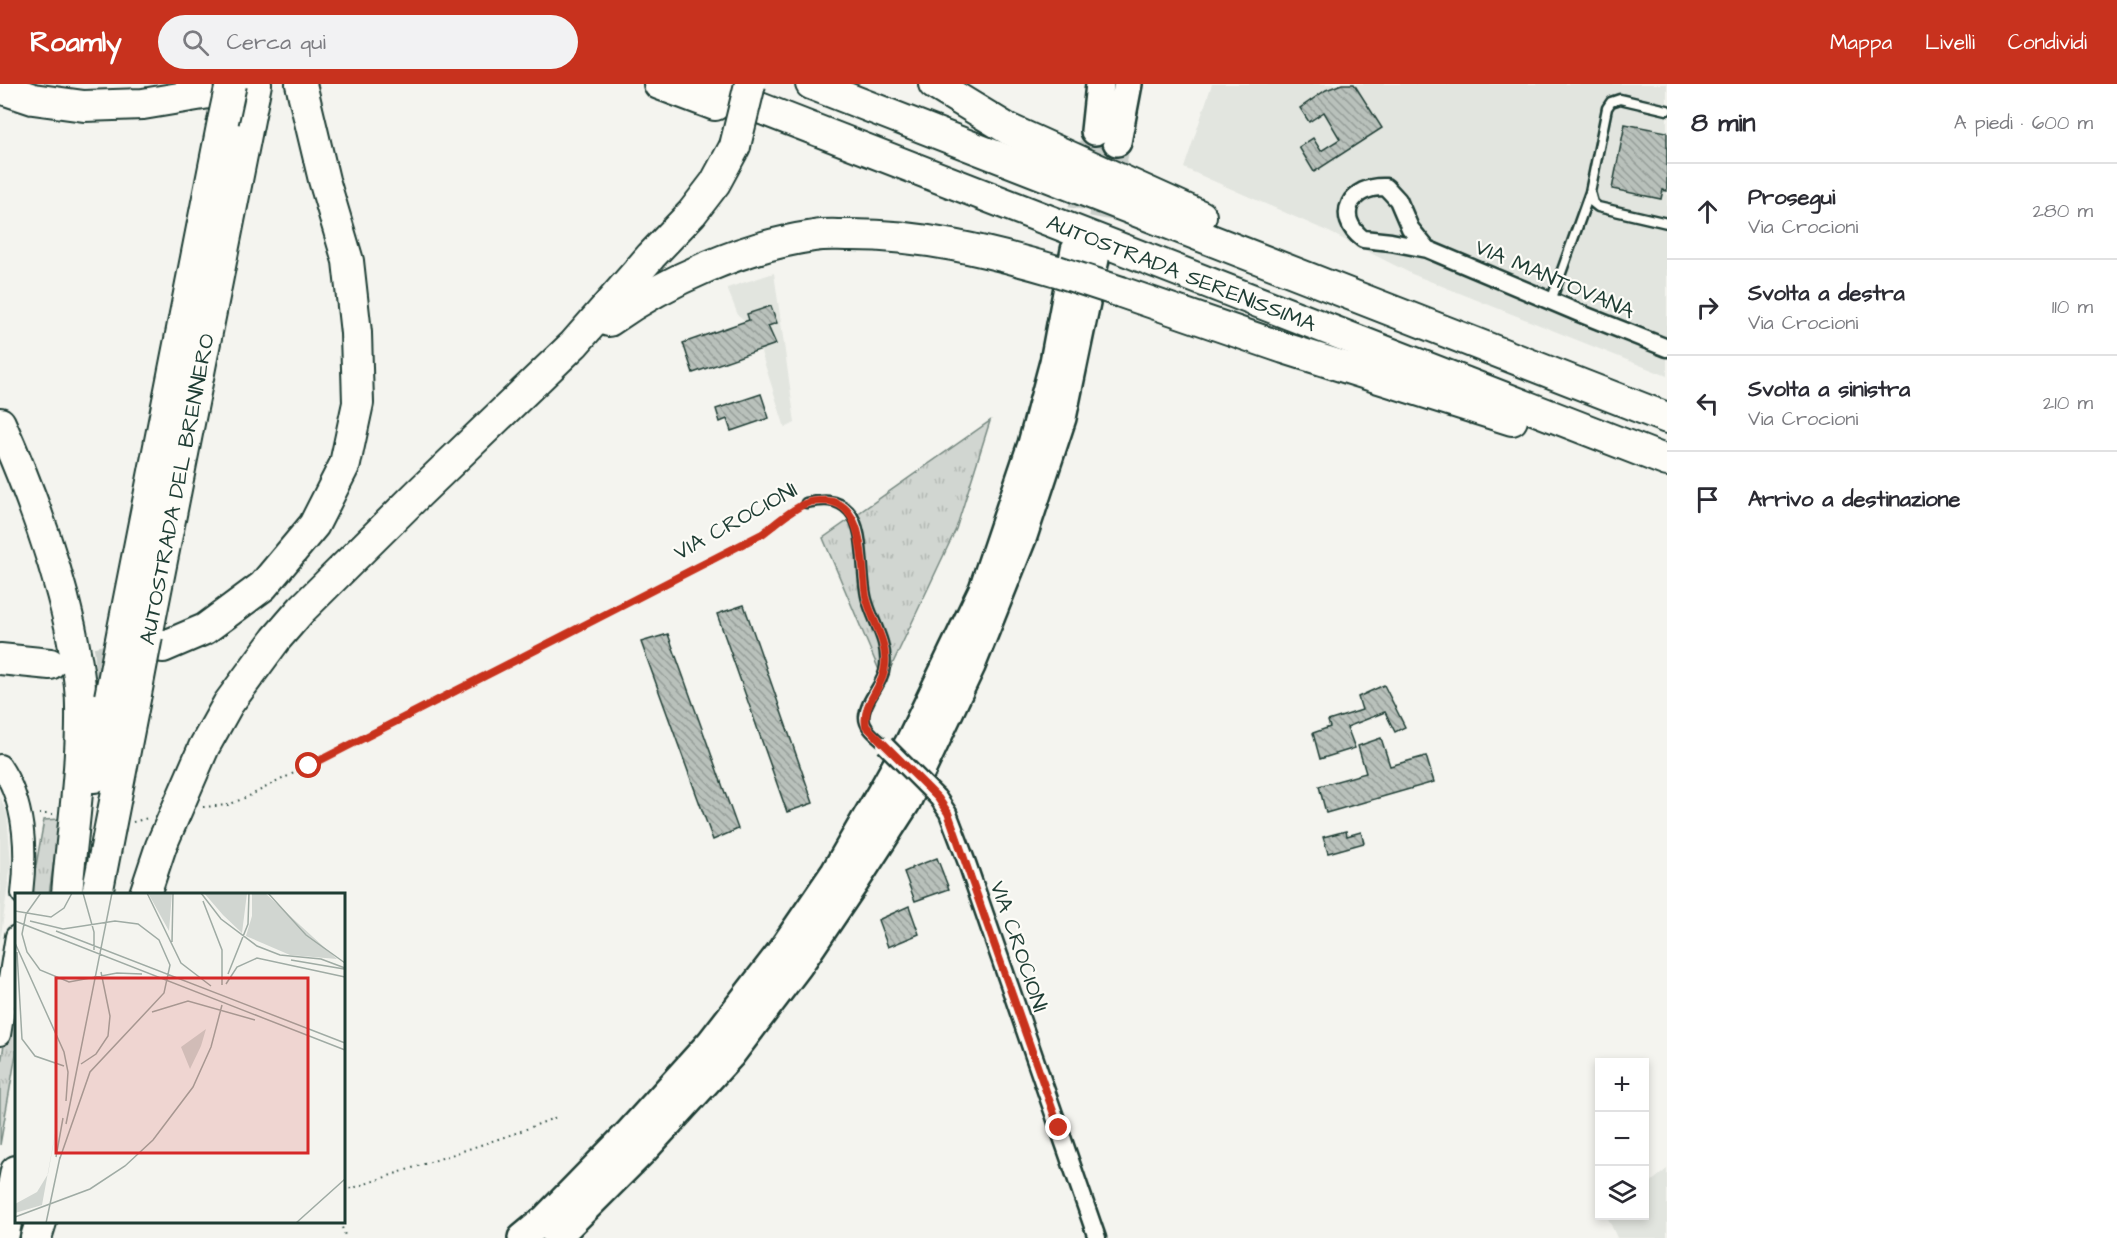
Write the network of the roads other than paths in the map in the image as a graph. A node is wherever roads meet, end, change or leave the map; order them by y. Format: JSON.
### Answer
{"nodes":[{"id":1,"x":231,"y":84,"type":"edge"},
{"id":2,"x":246,"y":84,"type":"edge"},
{"id":3,"x":256,"y":84,"type":"edge"},
{"id":4,"x":659,"y":84,"type":"edge"},
{"id":5,"x":698,"y":84,"type":"edge"},
{"id":6,"x":750,"y":84,"type":"edge"},
{"id":7,"x":811,"y":84,"type":"edge"},
{"id":8,"x":934,"y":84,"type":"edge"},
{"id":9,"x":1100,"y":84,"type":"edge"},
{"id":10,"x":1128,"y":84,"type":"edge"},
{"id":11,"x":1138,"y":84,"type":"edge"},
{"id":12,"x":0,"y":88,"type":"edge"},
{"id":13,"x":303,"y":96,"type":"edge"},
{"id":14,"x":1667,"y":110,"type":"edge"},
{"id":15,"x":236,"y":118,"type":"junction"},
{"id":16,"x":1111,"y":132,"type":"junction"},
{"id":17,"x":895,"y":161,"type":"junction"},
{"id":18,"x":1590,"y":192,"type":"junction"},
{"id":19,"x":1667,"y":223,"type":"edge"},
{"id":20,"x":1427,"y":249,"type":"junction"},
{"id":21,"x":1076,"y":260,"type":"junction"},
{"id":22,"x":1551,"y":301,"type":"junction"},
{"id":23,"x":574,"y":345,"type":"junction"},
{"id":24,"x":1667,"y":348,"type":"edge"},
{"id":25,"x":1501,"y":354,"type":"junction"},
{"id":26,"x":1667,"y":418,"type":"edge"},
{"id":27,"x":0,"y":423,"type":"edge"},
{"id":28,"x":1656,"y":457,"type":"edge"},
{"id":29,"x":806,"y":503,"type":"road end"},
{"id":30,"x":144,"y":637,"type":"junction"},
{"id":31,"x":0,"y":659,"type":"edge"},
{"id":32,"x":63,"y":660,"type":"junction"},
{"id":33,"x":123,"y":696,"type":"junction"},
{"id":34,"x":885,"y":745,"type":"joint"},
{"id":35,"x":0,"y":765,"type":"edge"},
{"id":36,"x":22,"y":893,"type":"edge"},
{"id":37,"x":70,"y":893,"type":"edge"},
{"id":38,"x":70,"y":893,"type":"edge"},
{"id":39,"x":97,"y":893,"type":"edge"},
{"id":40,"x":145,"y":893,"type":"edge"},
{"id":41,"x":15,"y":942,"type":"edge"},
{"id":42,"x":0,"y":1035,"type":"edge"},
{"id":43,"x":15,"y":1176,"type":"edge"},
{"id":44,"x":33,"y":1223,"type":"edge"},
{"id":45,"x":40,"y":1223,"type":"edge"},
{"id":46,"x":3,"y":1238,"type":"edge"},
{"id":47,"x":29,"y":1238,"type":"edge"},
{"id":48,"x":36,"y":1238,"type":"edge"},
{"id":49,"x":522,"y":1238,"type":"edge"},
{"id":50,"x":556,"y":1238,"type":"edge"},
{"id":51,"x":1097,"y":1238,"type":"edge"}],
"edges":[{"from":1,"to":15,"type":"highway","name":"AUTOSTRADA DEL BRENNERO","bridge":true},
{"from":2,"to":12,"type":"highway"},
{"from":3,"to":15,"type":"highway","name":"AUTOSTRADA DEL BRENNERO"},
{"from":4,"to":17,"type":"highway"},
{"from":5,"to":17,"type":"highway","name":"AUTOSTRADA SERENISSIMA"},
{"from":6,"to":23,"type":"highway","bridge":true},
{"from":7,"to":25,"type":"highway","name":"AUTOSTRADA SERENISSIMA"},
{"from":8,"to":25,"type":"highway"},
{"from":9,"to":16,"type":"highway"},
{"from":10,"to":16,"type":"highway"},
{"from":11,"to":16,"type":"highway"},
{"from":13,"to":30,"type":"highway"},
{"from":14,"to":18,"type":"lane"},
{"from":15,"to":30,"type":"highway","name":"AUTOSTRADA DEL BRENNERO"},
{"from":17,"to":28,"type":"highway","name":"AUTOSTRADA SERENISSIMA"},
{"from":18,"to":19,"type":"lane"},
{"from":18,"to":22,"type":"lane"},
{"from":20,"to":20,"type":"street","name":"VIA MANTOVANA"},
{"from":20,"to":22,"type":"street","name":"VIA MANTOVANA"},
{"from":21,"to":23,"type":"highway"},
{"from":21,"to":28,"type":"highway","bridge":true},
{"from":21,"to":49,"type":"highway"},
{"from":21,"to":50,"type":"highway"},
{"from":22,"to":24,"type":"street","name":"VIA MANTOVANA"},
{"from":23,"to":40,"type":"highway"},
{"from":25,"to":26,"type":"highway","name":"AUTOSTRADA SERENISSIMA"},
{"from":27,"to":32,"type":"highway"},
{"from":29,"to":34,"type":"lane","name":"VIA CROCIONI"},
{"from":30,"to":33,"type":"highway","name":"AUTOSTRADA DEL BRENNERO","bridge":true},
{"from":31,"to":32,"type":"highway"},
{"from":32,"to":37,"type":"highway"},
{"from":33,"to":38,"type":"highway","name":"AUTOSTRADA DEL BRENNERO"},
{"from":33,"to":39,"type":"highway","name":"AUTOSTRADA DEL BRENNERO"},
{"from":34,"to":51,"type":"street","name":"VIA CROCIONI","bridge":true},
{"from":35,"to":36,"type":"street"},
{"from":41,"to":42,"type":"street"},
{"from":43,"to":46,"type":"highway"},
{"from":44,"to":47,"type":"highway"},
{"from":45,"to":48,"type":"highway"}]}
